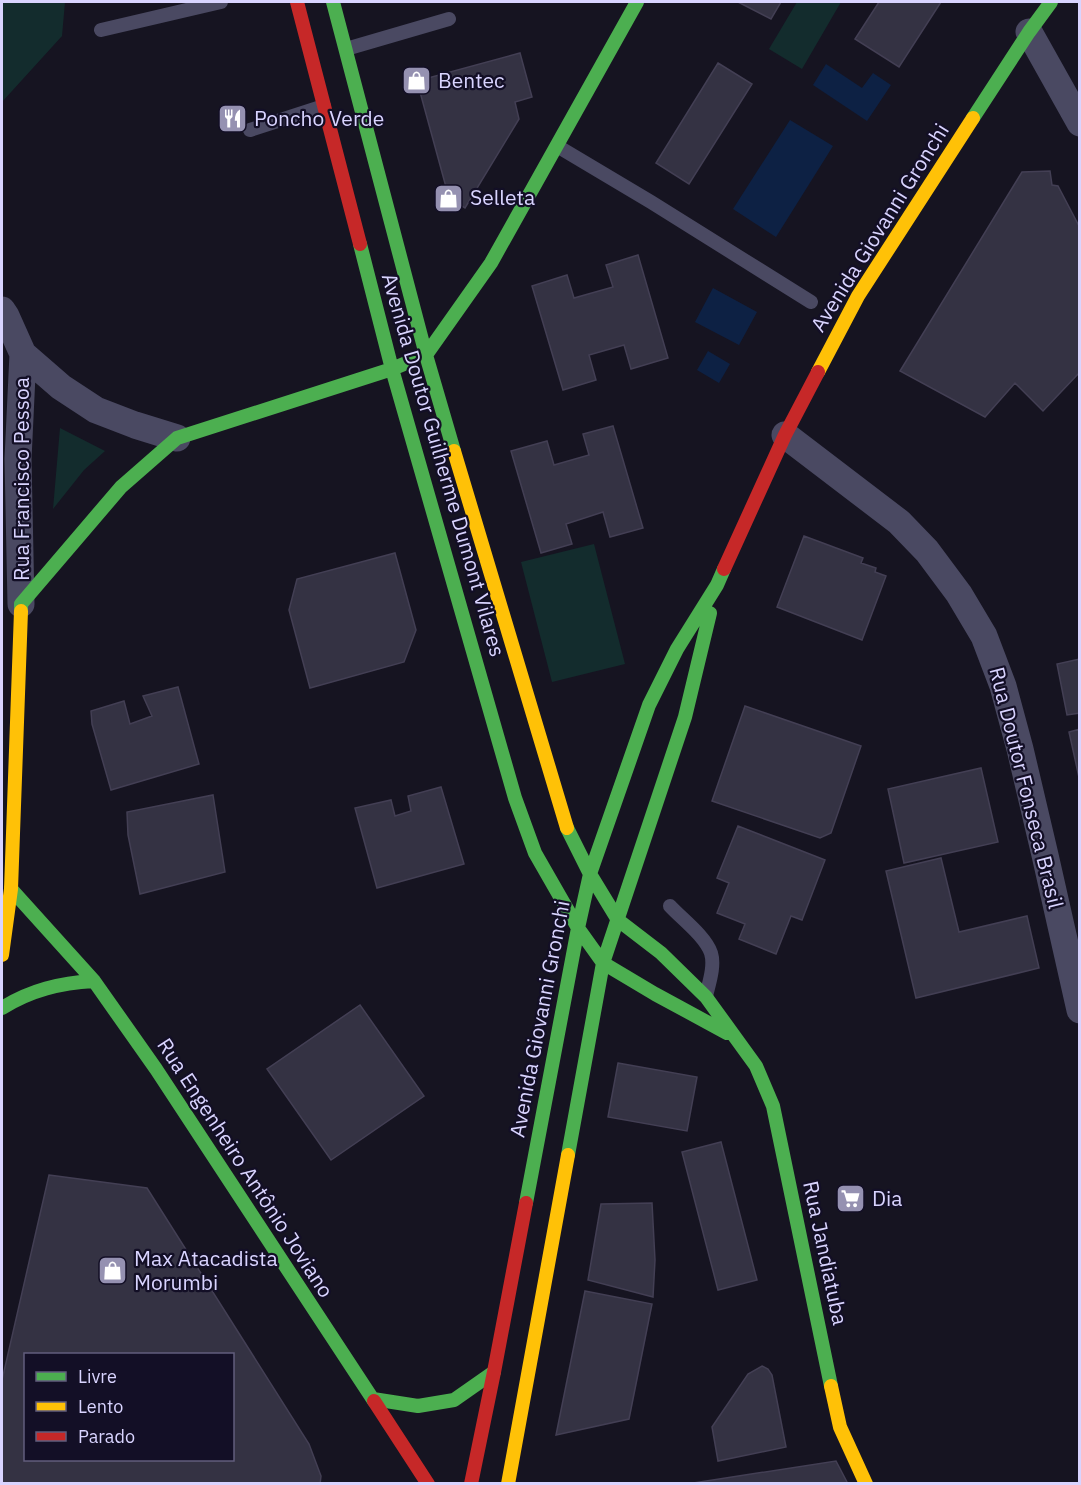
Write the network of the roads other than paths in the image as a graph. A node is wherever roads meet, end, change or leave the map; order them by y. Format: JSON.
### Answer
{"nodes":[{"id":1,"x":221,"y":2,"type":"edge"},
{"id":2,"x":297,"y":2,"type":"edge"},
{"id":3,"x":333,"y":2,"type":"edge"},
{"id":4,"x":637,"y":2,"type":"edge"},
{"id":5,"x":1051,"y":2,"type":"edge"},
{"id":6,"x":449,"y":19,"type":"dead end"},
{"id":7,"x":101,"y":30,"type":"dead end"},
{"id":8,"x":1029,"y":32,"type":"junction"},
{"id":9,"x":346,"y":49,"type":"junction"},
{"id":10,"x":324,"y":106,"type":"junction"},
{"id":11,"x":1080,"y":123,"type":"edge"},
{"id":12,"x":250,"y":130,"type":"dead end"},
{"id":13,"x":557,"y":146,"type":"junction"},
{"id":14,"x":811,"y":302,"type":"dead end"},
{"id":15,"x":2,"y":310,"type":"edge"},
{"id":16,"x":23,"y":354,"type":"junction"},
{"id":17,"x":426,"y":355,"type":"junction"},
{"id":18,"x":392,"y":369,"type":"junction"},
{"id":19,"x":785,"y":435,"type":"junction"},
{"id":20,"x":177,"y":438,"type":"junction"},
{"id":21,"x":717,"y":585,"type":"junction"},
{"id":22,"x":21,"y":604,"type":"junction"},
{"id":23,"x":590,"y":874,"type":"junction"},
{"id":24,"x":10,"y":889,"type":"junction"},
{"id":25,"x":670,"y":906,"type":"dead end"},
{"id":26,"x":618,"y":920,"type":"junction"},
{"id":27,"x":578,"y":928,"type":"junction"},
{"id":28,"x":2,"y":955,"type":"edge"},
{"id":29,"x":603,"y":963,"type":"junction"},
{"id":30,"x":94,"y":981,"type":"junction"},
{"id":31,"x":706,"y":997,"type":"junction"},
{"id":32,"x":2,"y":1008,"type":"edge"},
{"id":33,"x":1080,"y":1010,"type":"edge"},
{"id":34,"x":733,"y":1036,"type":"junction"},
{"id":35,"x":494,"y":1372,"type":"junction"},
{"id":36,"x":372,"y":1399,"type":"junction"},
{"id":37,"x":428,"y":1484,"type":"edge"},
{"id":38,"x":471,"y":1484,"type":"edge"},
{"id":39,"x":508,"y":1484,"type":"edge"},
{"id":40,"x":866,"y":1484,"type":"edge"}],
"edges":[{"from":1,"to":7,"type":"lane"},
{"from":2,"to":10,"type":"main road","name":"Avenida Doutor Guilherme Dumont Vilares"},
{"from":3,"to":9,"type":"main road","name":"Avenida Doutor Guilherme Dumont Vilares"},
{"from":4,"to":13,"type":"main road"},
{"from":5,"to":8,"type":"main road","name":"Avenida Giovanni Gronchi"},
{"from":6,"to":9,"type":"lane"},
{"from":8,"to":11,"type":"street"},
{"from":8,"to":19,"type":"main road","name":"Avenida Giovanni Gronchi"},
{"from":9,"to":17,"type":"main road","name":"Avenida Doutor Guilherme Dumont Vilares"},
{"from":10,"to":12,"type":"lane"},
{"from":10,"to":18,"type":"main road","name":"Avenida Doutor Guilherme Dumont Vilares"},
{"from":13,"to":14,"type":"lane"},
{"from":13,"to":17,"type":"main road"},
{"from":15,"to":16,"type":"street","name":"Rua Francisco Pessoa"},
{"from":16,"to":20,"type":"street","name":"Rua Francisco Pessoa"},
{"from":16,"to":22,"type":"street","name":"Rua Francisco Pessoa"},
{"from":17,"to":18,"type":"main road"},
{"from":17,"to":23,"type":"main road","name":"Avenida Doutor Guilherme Dumont Vilares"},
{"from":18,"to":20,"type":"main road"},
{"from":18,"to":27,"type":"main road","name":"Avenida Doutor Guilherme Dumont Vilares"},
{"from":19,"to":21,"type":"main road","name":"Avenida Giovanni Gronchi"},
{"from":19,"to":33,"type":"street","name":"Rua Doutor Fonseca Brasil"},
{"from":20,"to":22,"type":"main road"},
{"from":21,"to":23,"type":"main road","name":"Avenida Giovanni Gronchi"},
{"from":21,"to":26,"type":"main road","name":"Avenida Giovanni Gronchi"},
{"from":22,"to":24,"type":"main road"},
{"from":23,"to":26,"type":"main road","name":"Avenida Doutor Guilherme Dumont Vilares"},
{"from":23,"to":27,"type":"main road","name":"Avenida Giovanni Gronchi"},
{"from":24,"to":28,"type":"main road"},
{"from":24,"to":30,"type":"main road","name":"Rua Engenheiro Antônio Joviano"},
{"from":25,"to":31,"type":"lane"},
{"from":26,"to":29,"type":"main road","name":"Avenida Giovanni Gronchi"},
{"from":26,"to":31,"type":"main road","name":"Rua Jandiatuba"},
{"from":27,"to":29,"type":"main road","name":"Avenida Doutor Guilherme Dumont Vilares"},
{"from":27,"to":35,"type":"main road","name":"Avenida Giovanni Gronchi"},
{"from":29,"to":34,"type":"main road","name":"Rua Jandiatuba"},
{"from":29,"to":39,"type":"main road","name":"Avenida Giovanni Gronchi"},
{"from":30,"to":32,"type":"main road"},
{"from":30,"to":36,"type":"main road","name":"Rua Engenheiro Antônio Joviano"},
{"from":31,"to":34,"type":"main road","name":"Rua Jandiatuba"},
{"from":34,"to":40,"type":"main road","name":"Rua Jandiatuba"},
{"from":35,"to":36,"type":"main road"},
{"from":35,"to":38,"type":"main road","name":"Avenida Giovanni Gronchi"},
{"from":36,"to":37,"type":"main road","name":"Rua Engenheiro Antônio Joviano"}]}
